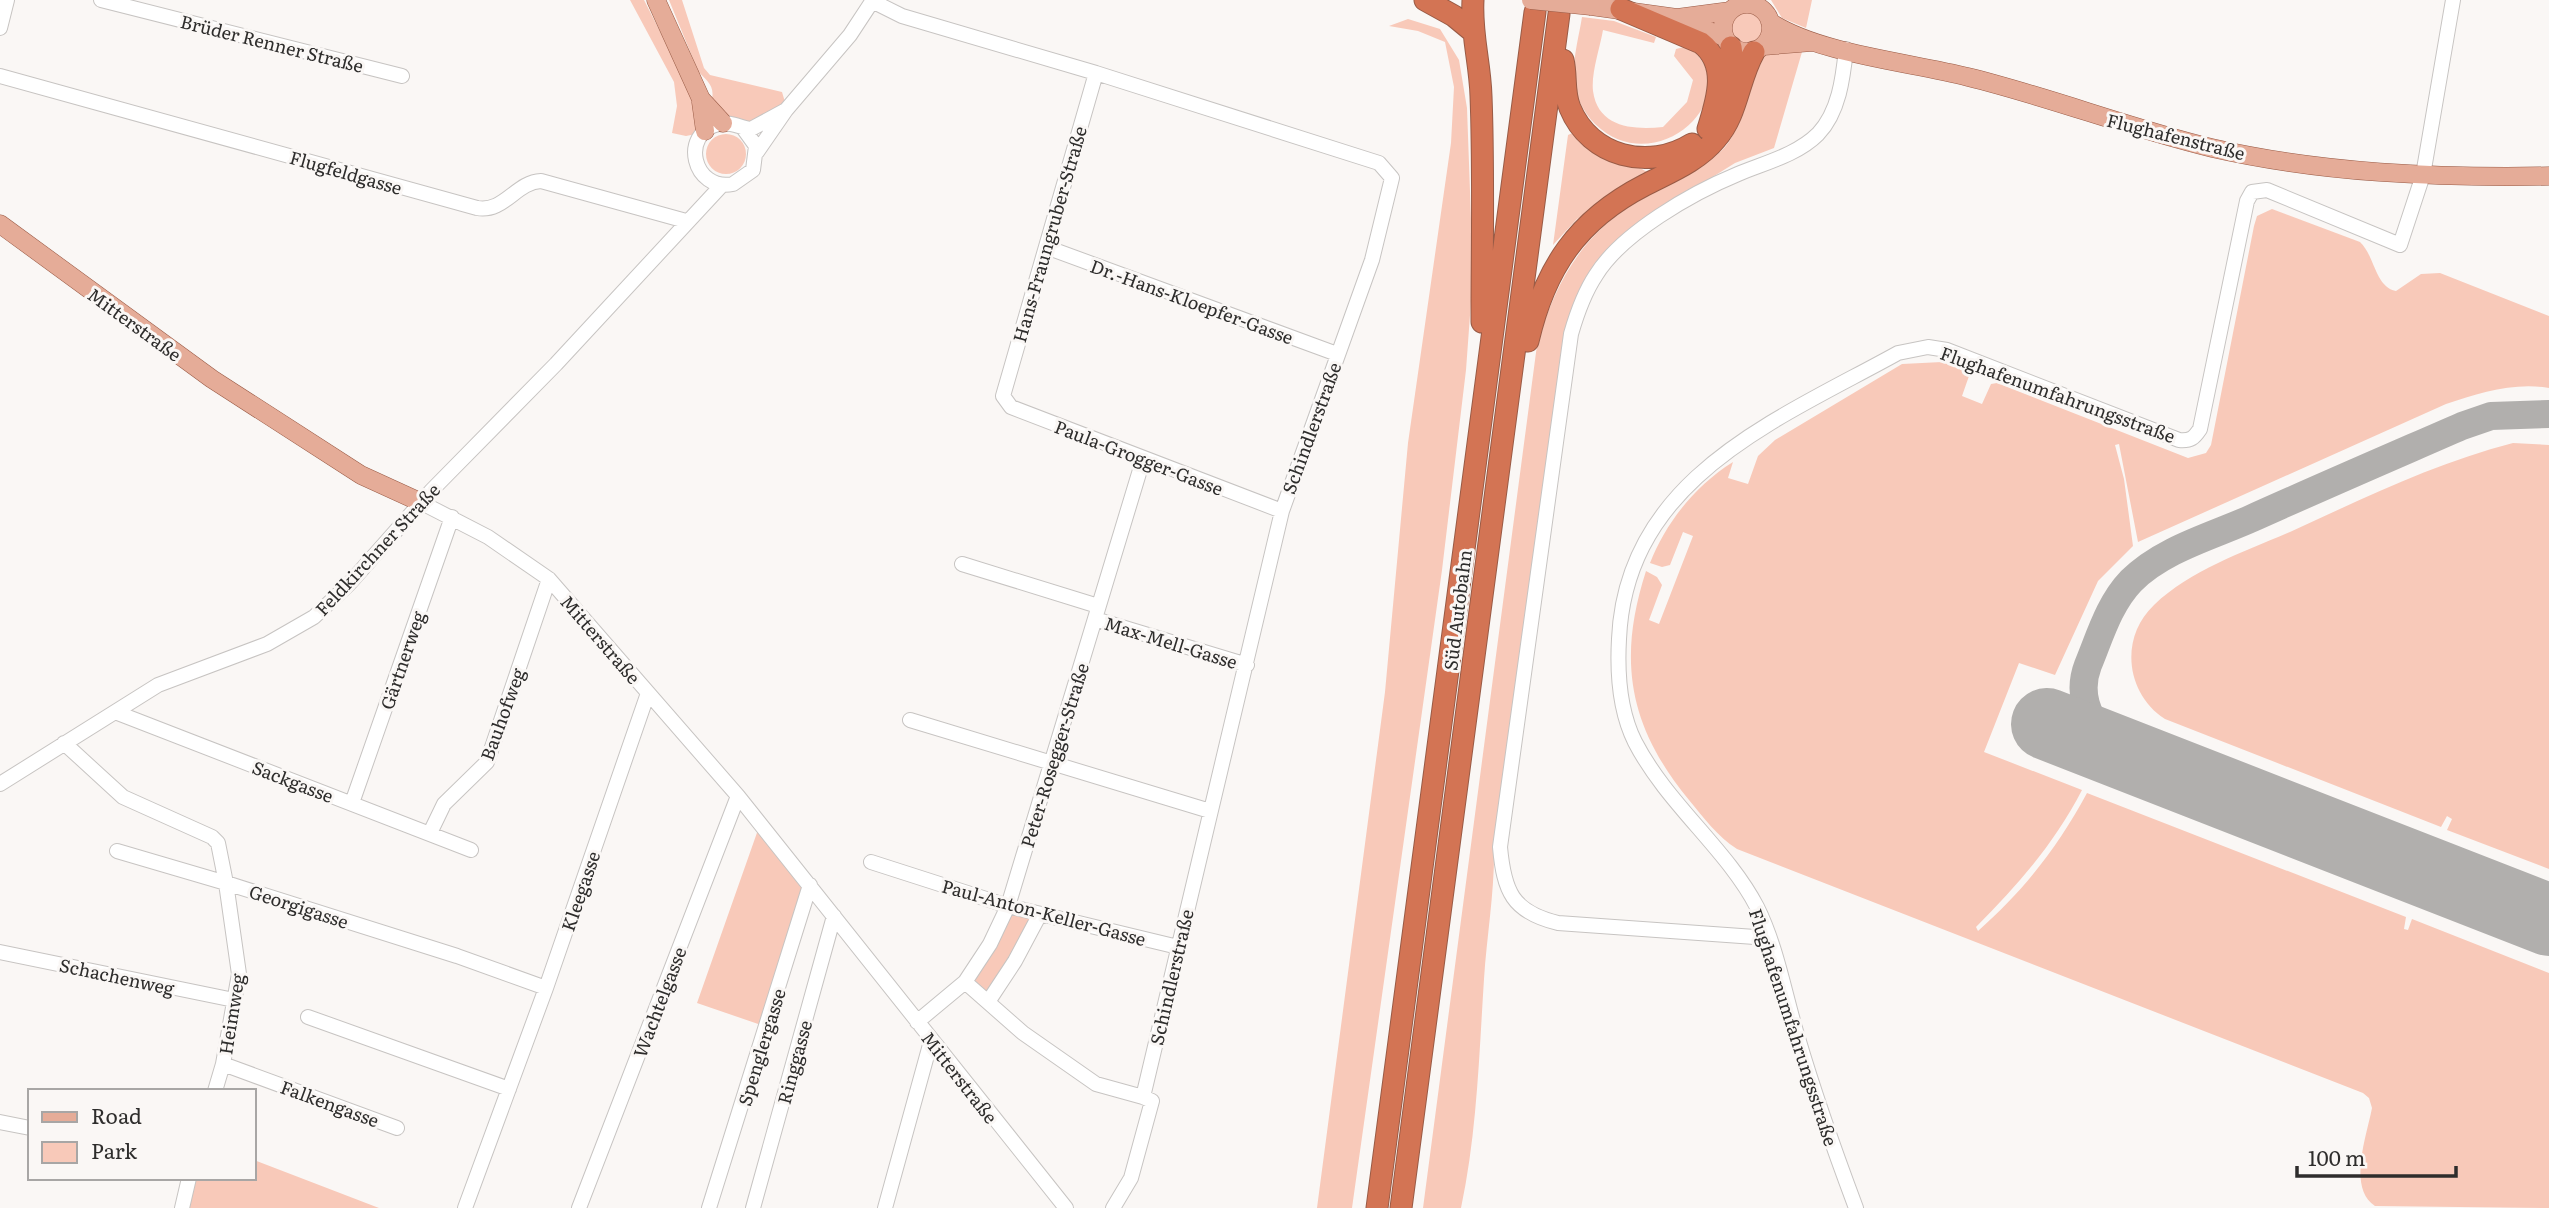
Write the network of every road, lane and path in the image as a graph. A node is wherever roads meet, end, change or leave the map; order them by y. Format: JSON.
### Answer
{"nodes":[{"id":1,"x":8,"y":0,"type":"edge"},
{"id":2,"x":101,"y":0,"type":"edge"},
{"id":3,"x":656,"y":0,"type":"edge"},
{"id":4,"x":1425,"y":0,"type":"edge"},
{"id":5,"x":1473,"y":0,"type":"edge"},
{"id":6,"x":2454,"y":0,"type":"edge"},
{"id":7,"x":873,"y":1,"type":"edge"},
{"id":8,"x":1739,"y":5,"type":"edge"},
{"id":9,"x":1533,"y":6,"type":"edge"},
{"id":10,"x":1621,"y":9,"type":"junction"},
{"id":11,"x":1764,"y":10,"type":"edge"},
{"id":12,"x":1559,"y":14,"type":"dead end"},
{"id":13,"x":1677,"y":18,"type":"junction"},
{"id":14,"x":0,"y":28,"type":"edge"},
{"id":15,"x":1471,"y":30,"type":"junction"},
{"id":16,"x":1556,"y":41,"type":"junction"},
{"id":17,"x":1727,"y":42,"type":"junction"},
{"id":18,"x":1812,"y":42,"type":"junction"},
{"id":19,"x":1759,"y":49,"type":"junction"},
{"id":20,"x":1846,"y":49,"type":"junction"},
{"id":21,"x":1096,"y":73,"type":"junction"},
{"id":22,"x":0,"y":76,"type":"edge"},
{"id":23,"x":402,"y":76,"type":"dead end"},
{"id":24,"x":701,"y":99,"type":"junction"},
{"id":25,"x":786,"y":110,"type":"junction"},
{"id":26,"x":723,"y":123,"type":"junction"},
{"id":27,"x":743,"y":128,"type":"junction"},
{"id":28,"x":1708,"y":129,"type":"junction"},
{"id":29,"x":705,"y":131,"type":"junction"},
{"id":30,"x":757,"y":152,"type":"junction"},
{"id":31,"x":2423,"y":175,"type":"junction"},
{"id":32,"x":703,"y":176,"type":"junction"},
{"id":33,"x":2549,"y":176,"type":"edge"},
{"id":34,"x":722,"y":185,"type":"junction"},
{"id":35,"x":686,"y":221,"type":"junction"},
{"id":36,"x":0,"y":224,"type":"edge"},
{"id":37,"x":1046,"y":247,"type":"junction"},
{"id":38,"x":1337,"y":354,"type":"junction"},
{"id":39,"x":1513,"y":362,"type":"junction"},
{"id":40,"x":1003,"y":396,"type":"joint"},
{"id":41,"x":1485,"y":398,"type":"junction"},
{"id":42,"x":1143,"y":460,"type":"junction"},
{"id":43,"x":420,"y":502,"type":"junction"},
{"id":44,"x":1282,"y":511,"type":"junction"},
{"id":45,"x":452,"y":517,"type":"junction"},
{"id":46,"x":962,"y":564,"type":"dead end"},
{"id":47,"x":549,"y":579,"type":"junction"},
{"id":48,"x":1097,"y":612,"type":"junction"},
{"id":49,"x":1247,"y":665,"type":"junction"},
{"id":50,"x":648,"y":693,"type":"junction"},
{"id":51,"x":115,"y":712,"type":"junction"},
{"id":52,"x":910,"y":719,"type":"dead end"},
{"id":53,"x":64,"y":743,"type":"junction"},
{"id":54,"x":1052,"y":764,"type":"junction"},
{"id":55,"x":0,"y":784,"type":"edge"},
{"id":56,"x":738,"y":796,"type":"junction"},
{"id":57,"x":352,"y":803,"type":"junction"},
{"id":58,"x":1210,"y":811,"type":"junction"},
{"id":59,"x":430,"y":833,"type":"junction"},
{"id":60,"x":471,"y":850,"type":"dead end"},
{"id":61,"x":117,"y":851,"type":"dead end"},
{"id":62,"x":871,"y":862,"type":"dead end"},
{"id":63,"x":226,"y":883,"type":"junction"},
{"id":64,"x":810,"y":886,"type":"junction"},
{"id":65,"x":1008,"y":906,"type":"junction"},
{"id":66,"x":1040,"y":914,"type":"junction"},
{"id":67,"x":834,"y":916,"type":"junction"},
{"id":68,"x":1769,"y":938,"type":"junction"},
{"id":69,"x":1178,"y":947,"type":"junction"},
{"id":70,"x":0,"y":952,"type":"edge"},
{"id":71,"x":965,"y":982,"type":"junction"},
{"id":72,"x":547,"y":988,"type":"junction"},
{"id":73,"x":234,"y":1000,"type":"junction"},
{"id":74,"x":988,"y":1002,"type":"junction"},
{"id":75,"x":308,"y":1017,"type":"dead end"},
{"id":76,"x":917,"y":1021,"type":"junction"},
{"id":77,"x":930,"y":1041,"type":"junction"},
{"id":78,"x":223,"y":1064,"type":"junction"},
{"id":79,"x":216,"y":1089,"type":"edge"},
{"id":80,"x":509,"y":1089,"type":"junction"},
{"id":81,"x":1143,"y":1097,"type":"junction"},
{"id":82,"x":0,"y":1122,"type":"edge"},
{"id":83,"x":28,"y":1128,"type":"edge"},
{"id":84,"x":397,"y":1128,"type":"dead end"},
{"id":85,"x":189,"y":1180,"type":"edge"},
{"id":86,"x":183,"y":1208,"type":"edge"},
{"id":87,"x":465,"y":1208,"type":"edge"},
{"id":88,"x":579,"y":1208,"type":"edge"},
{"id":89,"x":709,"y":1208,"type":"edge"},
{"id":90,"x":753,"y":1208,"type":"edge"},
{"id":91,"x":885,"y":1208,"type":"edge"},
{"id":92,"x":1066,"y":1208,"type":"edge"},
{"id":93,"x":1113,"y":1208,"type":"edge"},
{"id":94,"x":1377,"y":1208,"type":"edge"},
{"id":95,"x":1401,"y":1208,"type":"edge"},
{"id":96,"x":1856,"y":1208,"type":"edge"}],
"edges":[{"from":1,"to":14,"type":"street"},
{"from":2,"to":23,"type":"street","name":"Brüder Renner Straße"},
{"from":3,"to":24,"type":"main road"},
{"from":4,"to":15,"type":"highway"},
{"from":5,"to":15,"type":"highway"},
{"from":6,"to":31,"type":"street"},
{"from":7,"to":21,"type":"street","name":"Schindlerstraße"},
{"from":7,"to":25,"type":"street"},
{"from":8,"to":11,"type":"main road","name":"Flughafenstraße"},
{"from":8,"to":13,"type":"main road","name":"Flughafenstraße"},
{"from":8,"to":17,"type":"main road"},
{"from":9,"to":10,"type":"main road","name":"Flughafenstraße","bridge":true},
{"from":9,"to":41,"type":"highway","name":"Süd Autobahn"},
{"from":10,"to":13,"type":"main road","name":"Flughafenstraße"},
{"from":10,"to":28,"type":"highway"},
{"from":11,"to":18,"type":"main road","name":"Flughafenstraße"},
{"from":11,"to":19,"type":"main road"},
{"from":12,"to":16,"type":"highway","name":"Süd Autobahn"},
{"from":13,"to":17,"type":"main road","name":"Flughafenstraße"},
{"from":15,"to":41,"type":"highway"},
{"from":16,"to":28,"type":"highway"},
{"from":16,"to":39,"type":"highway","name":"Süd Autobahn"},
{"from":17,"to":19,"type":"main road","name":"Flughafenstraße"},
{"from":17,"to":28,"type":"highway"},
{"from":18,"to":19,"type":"main road","name":"Flughafenstraße"},
{"from":18,"to":20,"type":"main road","name":"Flughafenstraße"},
{"from":19,"to":39,"type":"highway"},
{"from":20,"to":31,"type":"main road","name":"Flughafenstraße"},
{"from":20,"to":68,"type":"street"},
{"from":21,"to":37,"type":"street","name":"Hans-Fraungruber-Straße"},
{"from":21,"to":38,"type":"street","name":"Schindlerstraße"},
{"from":22,"to":35,"type":"street","name":"Flugfeldgasse"},
{"from":24,"to":26,"type":"main road"},
{"from":24,"to":29,"type":"main road"},
{"from":25,"to":27,"type":"street"},
{"from":25,"to":30,"type":"street"},
{"from":26,"to":27,"type":"street"},
{"from":26,"to":29,"type":"street"},
{"from":27,"to":30,"type":"street"},
{"from":29,"to":32,"type":"street"},
{"from":30,"to":34,"type":"street"},
{"from":31,"to":33,"type":"main road","name":"Flughafenstraße"},
{"from":31,"to":68,"type":"street","name":"Flughafenumfahrungsstraße"},
{"from":32,"to":34,"type":"street"},
{"from":32,"to":35,"type":"street","name":"Feldkirchner Straße"},
{"from":34,"to":35,"type":"street","name":"Feldkirchner Straße"},
{"from":35,"to":43,"type":"street","name":"Feldkirchner Straße"},
{"from":36,"to":43,"type":"main road","name":"Mitterstraße"},
{"from":37,"to":38,"type":"street","name":"Dr.-Hans-Kloepfer-Gasse"},
{"from":37,"to":40,"type":"street","name":"Hans-Fraungruber-Straße"},
{"from":38,"to":44,"type":"street","name":"Schindlerstraße"},
{"from":39,"to":95,"type":"highway","name":"Süd Autobahn"},
{"from":40,"to":42,"type":"street","name":"Paula-Grogger-Gasse"},
{"from":41,"to":94,"type":"highway","name":"Süd Autobahn"},
{"from":42,"to":44,"type":"street","name":"Paula-Grogger-Gasse"},
{"from":42,"to":48,"type":"street","name":"Peter-Rosegger-Straße"},
{"from":43,"to":45,"type":"street","name":"Mitterstraße"},
{"from":43,"to":51,"type":"street","name":"Feldkirchner Straße"},
{"from":44,"to":49,"type":"street","name":"Schindlerstraße"},
{"from":45,"to":47,"type":"street","name":"Mitterstraße"},
{"from":45,"to":57,"type":"street","name":"Gärtnerweg"},
{"from":46,"to":48,"type":"street","name":"Max-Mell-Gasse"},
{"from":47,"to":50,"type":"street","name":"Mitterstraße"},
{"from":47,"to":59,"type":"street","name":"Bauhofweg"},
{"from":48,"to":49,"type":"street","name":"Max-Mell-Gasse"},
{"from":48,"to":54,"type":"street","name":"Peter-Rosegger-Straße"},
{"from":49,"to":58,"type":"street","name":"Schindlerstraße"},
{"from":50,"to":56,"type":"street","name":"Mitterstraße"},
{"from":50,"to":72,"type":"street","name":"Kleegasse"},
{"from":51,"to":53,"type":"street","name":"Feldkirchner Straße"},
{"from":51,"to":57,"type":"street","name":"Sackgasse"},
{"from":52,"to":54,"type":"street"},
{"from":53,"to":55,"type":"street","name":"Feldkirchner Straße"},
{"from":53,"to":63,"type":"street","name":"Georgigasse"},
{"from":54,"to":58,"type":"street"},
{"from":54,"to":65,"type":"street","name":"Peter-Rosegger-Straße"},
{"from":56,"to":64,"type":"street","name":"Mitterstraße"},
{"from":56,"to":88,"type":"street","name":"Wachtelgasse"},
{"from":57,"to":59,"type":"street","name":"Sackgasse"},
{"from":58,"to":69,"type":"street","name":"Schindlerstraße"},
{"from":59,"to":60,"type":"street","name":"Sackgasse"},
{"from":61,"to":63,"type":"street"},
{"from":62,"to":65,"type":"street","name":"Paul-Anton-Keller-Gasse"},
{"from":63,"to":72,"type":"street","name":"Georgigasse"},
{"from":63,"to":73,"type":"street","name":"Heimweg"},
{"from":64,"to":67,"type":"street","name":"Mitterstraße"},
{"from":64,"to":89,"type":"street","name":"Spenglergasse"},
{"from":65,"to":66,"type":"street","name":"Paul-Anton-Keller-Gasse"},
{"from":65,"to":71,"type":"street","name":"Peter-Rosegger-Straße"},
{"from":66,"to":69,"type":"street","name":"Paul-Anton-Keller-Gasse"},
{"from":66,"to":74,"type":"street"},
{"from":67,"to":76,"type":"street","name":"Mitterstraße"},
{"from":67,"to":90,"type":"street","name":"Ringgasse"},
{"from":68,"to":96,"type":"street","name":"Flughafenumfahrungsstraße"},
{"from":69,"to":81,"type":"street","name":"Schindlerstraße"},
{"from":70,"to":73,"type":"street","name":"Schachenweg"},
{"from":71,"to":74,"type":"street"},
{"from":71,"to":76,"type":"street","name":"Peter-Rosegger-Straße"},
{"from":72,"to":80,"type":"street","name":"Kleegasse"},
{"from":73,"to":78,"type":"street","name":"Heimweg"},
{"from":74,"to":81,"type":"street"},
{"from":75,"to":80,"type":"street"},
{"from":76,"to":77,"type":"street","name":"Mitterstraße"},
{"from":77,"to":91,"type":"street"},
{"from":77,"to":92,"type":"street","name":"Mitterstraße"},
{"from":78,"to":79,"type":"street","name":"Heimweg"},
{"from":78,"to":84,"type":"street","name":"Falkengasse"},
{"from":80,"to":87,"type":"street","name":"Kleegasse"},
{"from":81,"to":93,"type":"street","name":"Schindlerstraße"},
{"from":82,"to":83,"type":"street"},
{"from":85,"to":86,"type":"street"}]}
